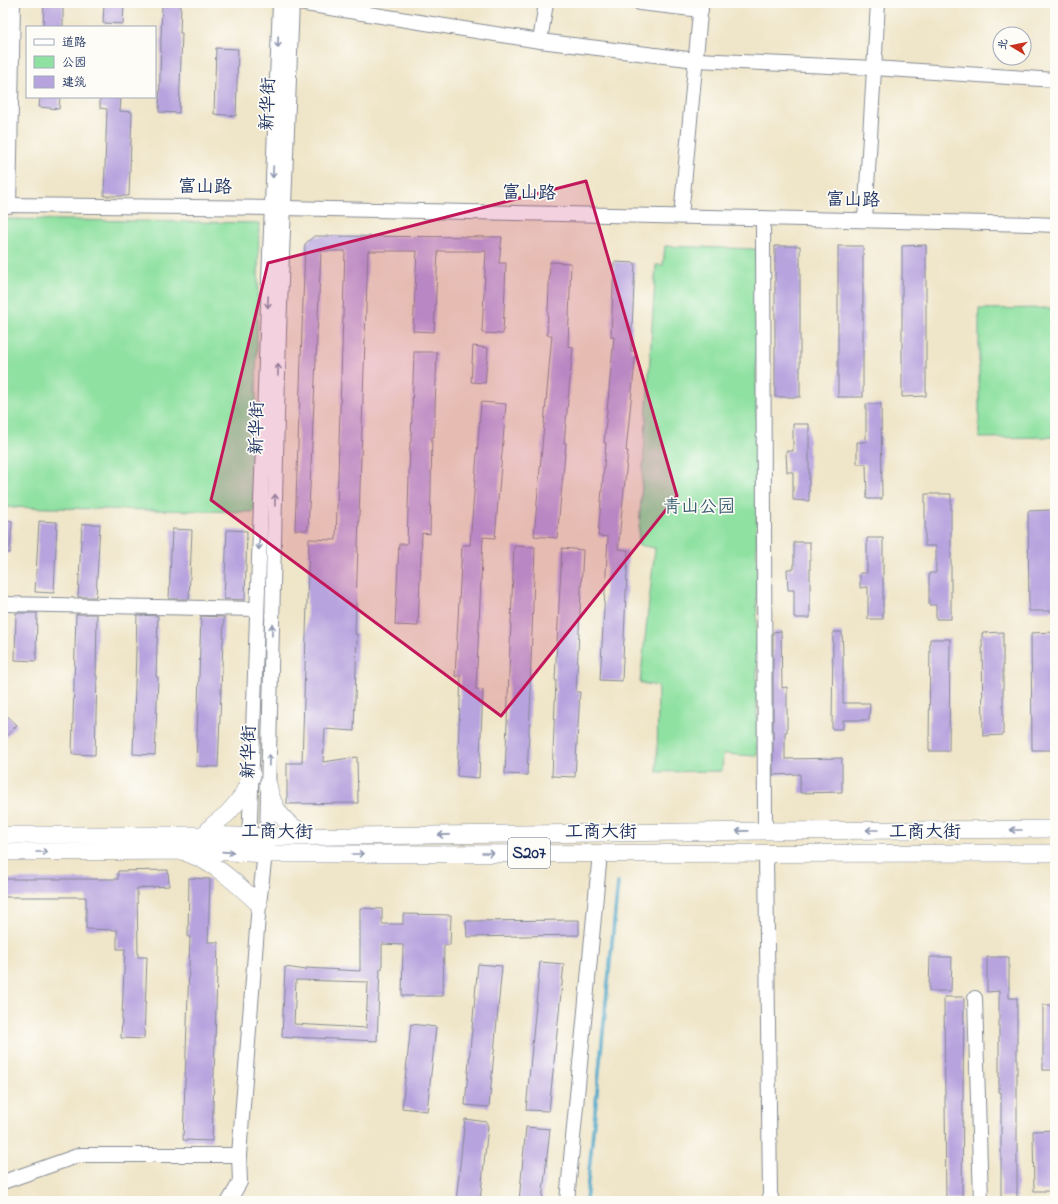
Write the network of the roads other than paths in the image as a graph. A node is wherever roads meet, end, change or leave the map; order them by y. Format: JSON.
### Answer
{"nodes":[{"id":1,"x":13,"y":3,"type":"edge"},
{"id":2,"x":280,"y":3,"type":"edge"},
{"id":3,"x":292,"y":3,"type":"edge"},
{"id":4,"x":299,"y":3,"type":"edge"},
{"id":5,"x":546,"y":3,"type":"edge"},
{"id":6,"x":640,"y":3,"type":"edge"},
{"id":7,"x":878,"y":3,"type":"edge"},
{"id":8,"x":701,"y":7,"type":"edge"},
{"id":9,"x":540,"y":41,"type":"junction"},
{"id":10,"x":696,"y":60,"type":"junction"},
{"id":11,"x":874,"y":68,"type":"junction"},
{"id":12,"x":1055,"y":80,"type":"edge"},
{"id":13,"x":6,"y":206,"type":"edge"},
{"id":14,"x":278,"y":208,"type":"junction"},
{"id":15,"x":681,"y":216,"type":"junction"},
{"id":16,"x":763,"y":218,"type":"junction"},
{"id":17,"x":865,"y":220,"type":"junction"},
{"id":18,"x":1055,"y":225,"type":"edge"},
{"id":19,"x":3,"y":604,"type":"edge"},
{"id":20,"x":257,"y":608,"type":"junction"},
{"id":21,"x":252,"y":775,"type":"junction"},
{"id":22,"x":268,"y":784,"type":"junction"},
{"id":23,"x":1055,"y":829,"type":"edge"},
{"id":24,"x":764,"y":831,"type":"junction"},
{"id":25,"x":3,"y":835,"type":"edge"},
{"id":26,"x":204,"y":835,"type":"junction"},
{"id":27,"x":249,"y":836,"type":"junction"},
{"id":28,"x":318,"y":836,"type":"junction"},
{"id":29,"x":267,"y":837,"type":"junction"},
{"id":30,"x":181,"y":851,"type":"junction"},
{"id":31,"x":3,"y":852,"type":"edge"},
{"id":32,"x":1055,"y":852,"type":"edge"},
{"id":33,"x":600,"y":853,"type":"junction"},
{"id":34,"x":257,"y":854,"type":"junction"},
{"id":35,"x":766,"y":854,"type":"junction"},
{"id":36,"x":259,"y":904,"type":"junction"},
{"id":37,"x":975,"y":998,"type":"dead end"},
{"id":38,"x":239,"y":1155,"type":"junction"},
{"id":39,"x":3,"y":1182,"type":"edge"},
{"id":40,"x":229,"y":1201,"type":"edge"},
{"id":41,"x":567,"y":1201,"type":"edge"},
{"id":42,"x":772,"y":1201,"type":"edge"},
{"id":43,"x":981,"y":1201,"type":"edge"}],
"edges":[{"from":1,"to":13,"type":"street"},
{"from":2,"to":14,"type":"street","name":"新华街","one_way":true},
{"from":3,"to":14,"type":"street","name":"新华街"},
{"from":4,"to":9,"type":"street"},
{"from":5,"to":9,"type":"street"},
{"from":6,"to":8,"type":"street"},
{"from":7,"to":11,"type":"street"},
{"from":8,"to":10,"type":"street"},
{"from":9,"to":10,"type":"street"},
{"from":10,"to":11,"type":"street"},
{"from":10,"to":15,"type":"street"},
{"from":11,"to":12,"type":"street"},
{"from":11,"to":17,"type":"street"},
{"from":13,"to":14,"type":"street","name":"富山路"},
{"from":14,"to":15,"type":"street","name":"富山路"},
{"from":14,"to":20,"type":"street","name":"新华街","one_way":true},
{"from":22,"to":14,"type":"street","name":"新华街","one_way":true},
{"from":15,"to":16,"type":"street","name":"富山路"},
{"from":16,"to":17,"type":"street","name":"富山路"},
{"from":16,"to":24,"type":"street"},
{"from":17,"to":18,"type":"street","name":"富山路"},
{"from":19,"to":20,"type":"street"},
{"from":20,"to":21,"type":"street","name":"新华街"},
{"from":21,"to":26,"type":"main road"},
{"from":21,"to":27,"type":"street","name":"新华街"},
{"from":22,"to":28,"type":"main road"},
{"from":22,"to":29,"type":"street","name":"新华街"},
{"from":23,"to":24,"type":"main road","name":"工商大街","number":"S207","one_way":true},
{"from":24,"to":28,"type":"main road","name":"工商大街","number":"S207","one_way":true},
{"from":25,"to":26,"type":"main road","name":"工商大街","number":"S207"},
{"from":26,"to":27,"type":"main road","name":"工商大街","number":"S207"},
{"from":27,"to":29,"type":"main road","name":"工商大街","number":"S207"},
{"from":27,"to":34,"type":"street","name":"新华街"},
{"from":28,"to":29,"type":"main road","name":"工商大街","number":"S207"},
{"from":29,"to":34,"type":"street","name":"新华街"},
{"from":31,"to":30,"type":"main road","name":"工商大街","number":"S207","one_way":true},
{"from":30,"to":34,"type":"main road","name":"工商大街","number":"S207","one_way":true},
{"from":30,"to":36,"type":"main road"},
{"from":32,"to":35,"type":"main road","name":"工商大街","number":"S207"},
{"from":34,"to":33,"type":"main road","name":"工商大街","number":"S207","one_way":true},
{"from":33,"to":35,"type":"main road","name":"工商大街","number":"S207"},
{"from":33,"to":41,"type":"street"},
{"from":34,"to":36,"type":"street"},
{"from":35,"to":42,"type":"street"},
{"from":36,"to":38,"type":"street"},
{"from":37,"to":43,"type":"street"},
{"from":38,"to":39,"type":"street"},
{"from":38,"to":40,"type":"street"}]}
